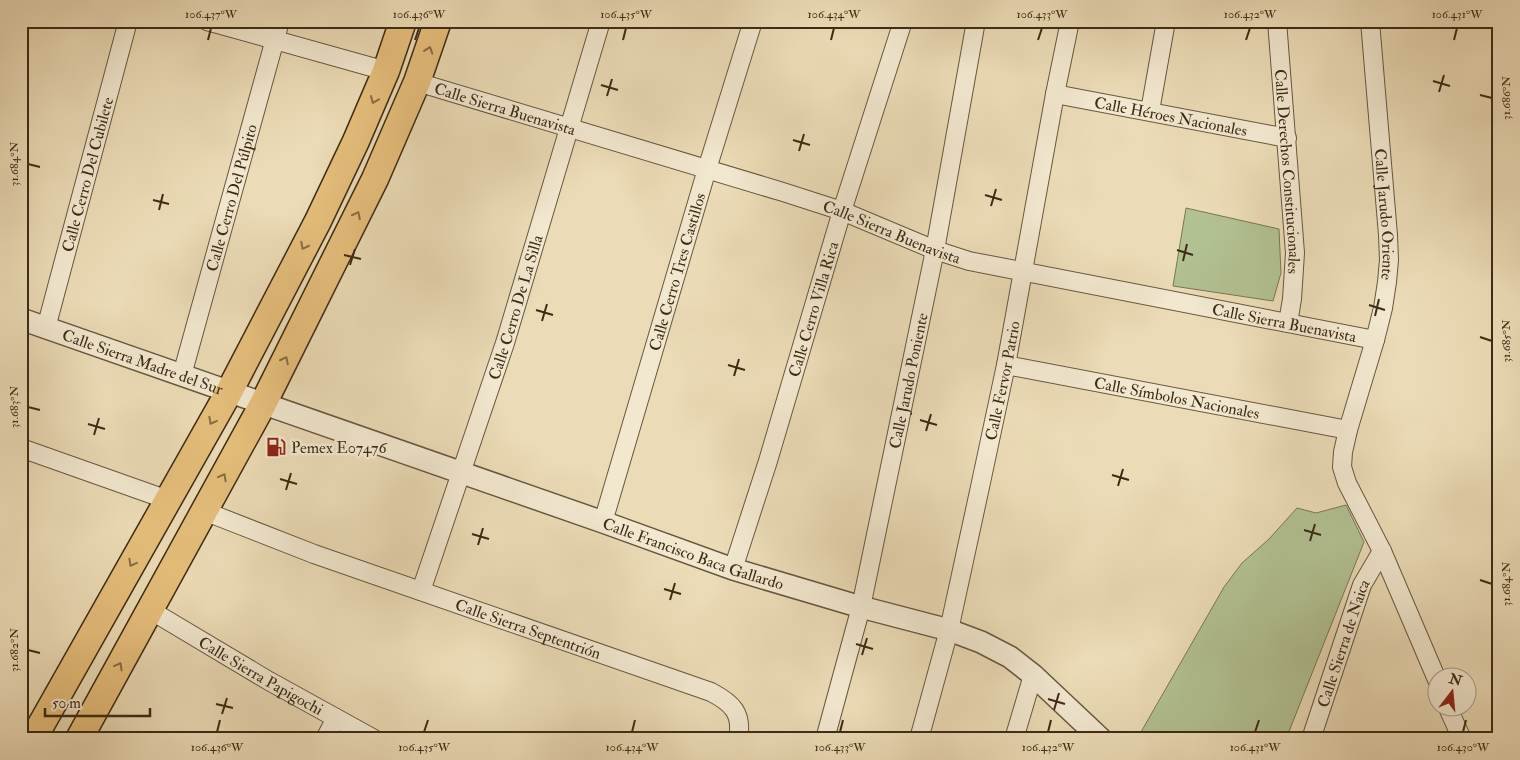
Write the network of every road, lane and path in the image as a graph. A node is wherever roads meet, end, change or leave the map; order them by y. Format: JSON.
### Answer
{"nodes":[{"id":1,"x":128,"y":21,"type":"edge"},
{"id":2,"x":207,"y":21,"type":"edge"},
{"id":3,"x":280,"y":21,"type":"edge"},
{"id":4,"x":403,"y":21,"type":"edge"},
{"id":5,"x":438,"y":21,"type":"edge"},
{"id":6,"x":601,"y":21,"type":"edge"},
{"id":7,"x":753,"y":21,"type":"edge"},
{"id":8,"x":903,"y":21,"type":"edge"},
{"id":9,"x":976,"y":21,"type":"edge"},
{"id":10,"x":1070,"y":21,"type":"edge"},
{"id":11,"x":1166,"y":21,"type":"edge"},
{"id":12,"x":1277,"y":21,"type":"edge"},
{"id":13,"x":1370,"y":21,"type":"edge"},
{"id":14,"x":274,"y":40,"type":"junction"},
{"id":15,"x":386,"y":71,"type":"junction"},
{"id":16,"x":418,"y":82,"type":"junction"},
{"id":17,"x":1055,"y":94,"type":"junction"},
{"id":18,"x":1150,"y":111,"type":"junction"},
{"id":19,"x":569,"y":128,"type":"junction"},
{"id":20,"x":1287,"y":138,"type":"junction"},
{"id":21,"x":706,"y":168,"type":"junction"},
{"id":22,"x":842,"y":211,"type":"junction"},
{"id":23,"x":935,"y":250,"type":"junction"},
{"id":24,"x":1023,"y":272,"type":"junction"},
{"id":25,"x":21,"y":319,"type":"edge"},
{"id":26,"x":1288,"y":323,"type":"junction"},
{"id":27,"x":46,"y":328,"type":"junction"},
{"id":28,"x":1375,"y":340,"type":"junction"},
{"id":29,"x":1006,"y":365,"type":"junction"},
{"id":30,"x":182,"y":375,"type":"junction"},
{"id":31,"x":228,"y":392,"type":"junction"},
{"id":32,"x":263,"y":404,"type":"junction"},
{"id":33,"x":1348,"y":430,"type":"junction"},
{"id":34,"x":21,"y":448,"type":"edge"},
{"id":35,"x":462,"y":473,"type":"junction"},
{"id":36,"x":168,"y":500,"type":"junction"},
{"id":37,"x":204,"y":512,"type":"junction"},
{"id":38,"x":603,"y":522,"type":"junction"},
{"id":39,"x":1382,"y":551,"type":"junction"},
{"id":40,"x":734,"y":569,"type":"junction"},
{"id":41,"x":421,"y":591,"type":"junction"},
{"id":42,"x":861,"y":607,"type":"junction"},
{"id":43,"x":150,"y":610,"type":"junction"},
{"id":44,"x":949,"y":630,"type":"junction"},
{"id":45,"x":1432,"y":668,"type":"edge"},
{"id":46,"x":1033,"y":675,"type":"junction"},
{"id":47,"x":336,"y":718,"type":"junction"},
{"id":48,"x":1453,"y":718,"type":"edge"},
{"id":49,"x":33,"y":739,"type":"edge"},
{"id":50,"x":79,"y":739,"type":"edge"},
{"id":51,"x":325,"y":739,"type":"edge"},
{"id":52,"x":374,"y":739,"type":"edge"},
{"id":53,"x":738,"y":739,"type":"edge"},
{"id":54,"x":825,"y":739,"type":"edge"},
{"id":55,"x":919,"y":739,"type":"edge"},
{"id":56,"x":1014,"y":739,"type":"edge"},
{"id":57,"x":1101,"y":739,"type":"edge"},
{"id":58,"x":1311,"y":739,"type":"edge"},
{"id":59,"x":1462,"y":739,"type":"edge"}],
"edges":[{"from":1,"to":27,"type":"street","name":"Calle Cerro Del Cubilete"},
{"from":2,"to":14,"type":"street"},
{"from":3,"to":14,"type":"street","name":"Calle Cerro Del Púlpito"},
{"from":4,"to":15,"type":"main road"},
{"from":16,"to":5,"type":"main road","one_way":true},
{"from":6,"to":19,"type":"street","name":"Calle Cerro De La Silla"},
{"from":7,"to":21,"type":"street","name":"Calle Cerro Tres Castillos"},
{"from":8,"to":22,"type":"street","name":"Calle Cerro Villa Rica"},
{"from":9,"to":23,"type":"street","name":"Calle Jarudo Poniente"},
{"from":10,"to":17,"type":"street","name":"Calle Fervor Patrio"},
{"from":11,"to":18,"type":"street"},
{"from":12,"to":20,"type":"street","name":"Calle Derechos Constitucionales"},
{"from":13,"to":28,"type":"street","name":"Calle Jarudo Oriente"},
{"from":14,"to":15,"type":"street"},
{"from":14,"to":30,"type":"street","name":"Calle Cerro Del Púlpito"},
{"from":15,"to":31,"type":"main road","one_way":true},
{"from":16,"to":19,"type":"street","name":"Calle Sierra Buenavista"},
{"from":32,"to":16,"type":"main road","one_way":true},
{"from":17,"to":18,"type":"street","name":"Calle Héroes Nacionales"},
{"from":17,"to":24,"type":"street","name":"Calle Fervor Patrio"},
{"from":18,"to":20,"type":"street","name":"Calle Héroes Nacionales"},
{"from":19,"to":21,"type":"street","name":"Calle Sierra Buenavista"},
{"from":19,"to":35,"type":"street","name":"Calle Cerro De La Silla"},
{"from":20,"to":26,"type":"street","name":"Calle Derechos Constitucionales"},
{"from":21,"to":22,"type":"street","name":"Calle Sierra Buenavista"},
{"from":21,"to":38,"type":"street","name":"Calle Cerro Tres Castillos"},
{"from":22,"to":23,"type":"street","name":"Calle Sierra Buenavista"},
{"from":22,"to":40,"type":"street","name":"Calle Cerro Villa Rica"},
{"from":23,"to":24,"type":"street","name":"Calle Sierra Buenavista"},
{"from":23,"to":42,"type":"street","name":"Calle Jarudo Poniente"},
{"from":24,"to":26,"type":"street","name":"Calle Sierra Buenavista"},
{"from":24,"to":29,"type":"street","name":"Calle Fervor Patrio"},
{"from":25,"to":27,"type":"street","name":"Calle Sierra Madre del Sur"},
{"from":26,"to":28,"type":"street","name":"Calle Sierra Buenavista"},
{"from":27,"to":30,"type":"street","name":"Calle Sierra Madre del Sur"},
{"from":28,"to":33,"type":"street","name":"Calle Jarudo Oriente"},
{"from":29,"to":33,"type":"street","name":"Calle Símbolos Nacionales"},
{"from":29,"to":44,"type":"street","name":"Calle Fervor Patrio"},
{"from":30,"to":31,"type":"street","name":"Calle Sierra Madre del Sur"},
{"from":31,"to":32,"type":"street","name":"Calle Sierra Madre del Sur"},
{"from":31,"to":36,"type":"main road","one_way":true},
{"from":32,"to":35,"type":"street","name":"Calle Francisco Baca Gallardo"},
{"from":37,"to":32,"type":"main road","one_way":true},
{"from":33,"to":39,"type":"street","name":"Calle Jarudo Oriente"},
{"from":34,"to":36,"type":"street"},
{"from":35,"to":38,"type":"street","name":"Calle Francisco Baca Gallardo"},
{"from":35,"to":41,"type":"street","name":"Calle Cerro De La Silla"},
{"from":36,"to":49,"type":"main road","one_way":true},
{"from":37,"to":41,"type":"street","name":"Calle Sierra Septentrión"},
{"from":37,"to":43,"type":"main road"},
{"from":38,"to":40,"type":"street","name":"Calle Francisco Baca Gallardo"},
{"from":39,"to":45,"type":"street","name":"Calle Jarudo Oriente"},
{"from":39,"to":58,"type":"street","name":"Calle Sierra de Naica"},
{"from":40,"to":42,"type":"street","name":"Calle Francisco Baca Gallardo"},
{"from":41,"to":53,"type":"street","name":"Calle Sierra Septentrión"},
{"from":42,"to":44,"type":"street","name":"Calle Francisco Baca Gallardo"},
{"from":42,"to":54,"type":"street","name":"Calle Jarudo Poniente"},
{"from":43,"to":47,"type":"street","name":"Calle Sierra Papigochi"},
{"from":50,"to":43,"type":"main road","one_way":true},
{"from":44,"to":46,"type":"street","name":"Calle Francisco Baca Gallardo"},
{"from":44,"to":55,"type":"street","name":"Calle Fervor Patrio"},
{"from":46,"to":56,"type":"street"},
{"from":46,"to":57,"type":"street","name":"Calle Francisco Baca Gallardo"},
{"from":47,"to":51,"type":"street"},
{"from":47,"to":52,"type":"street","name":"Calle Sierra Papigochi"},
{"from":48,"to":59,"type":"street"}]}
